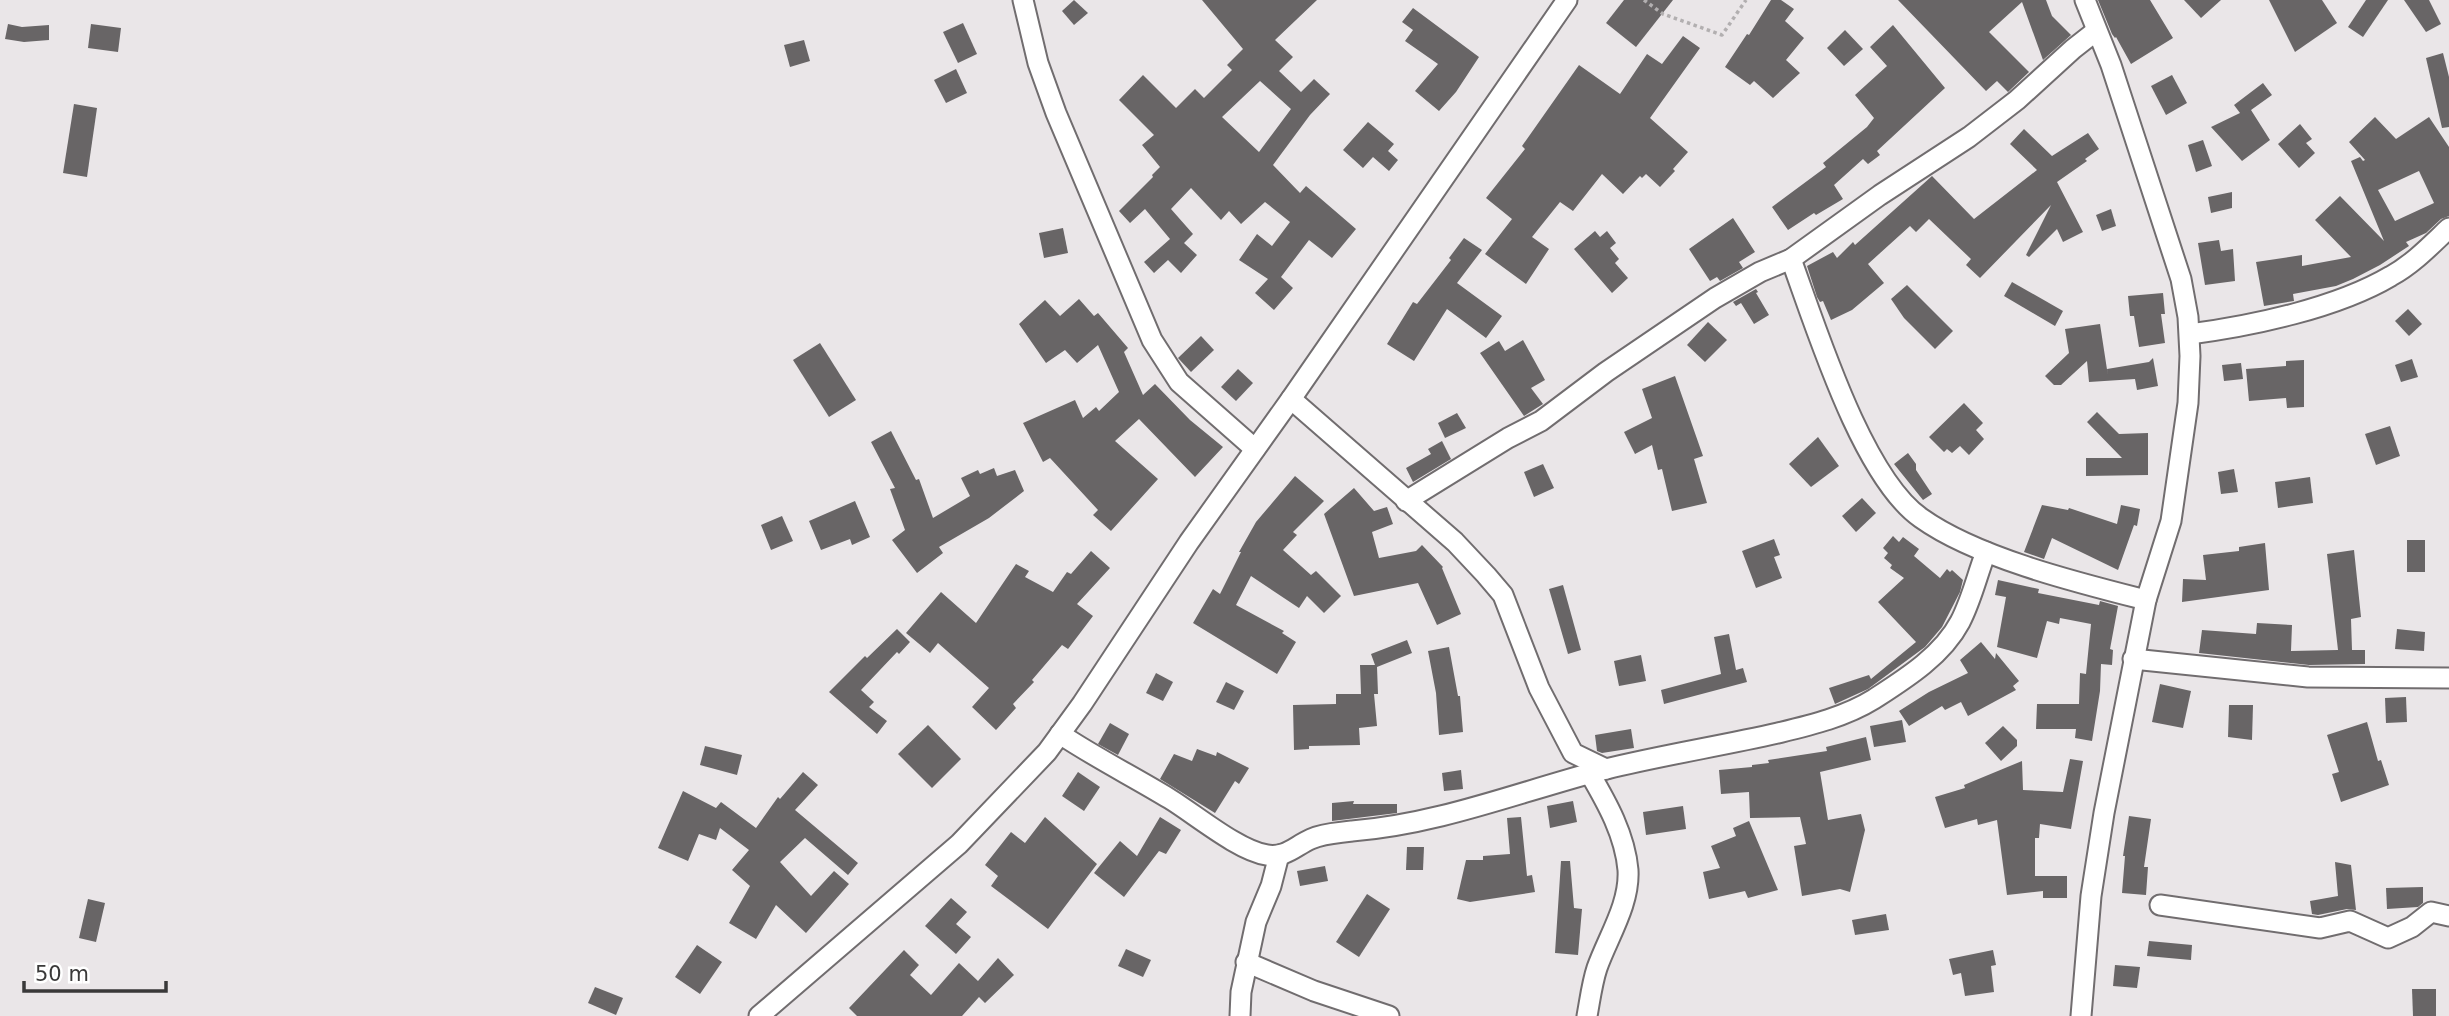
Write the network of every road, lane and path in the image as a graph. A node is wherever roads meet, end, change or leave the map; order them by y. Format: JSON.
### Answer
{"nodes":[{"id":1,"x":1023,"y":0,"type":"edge"},
{"id":2,"x":1567,"y":0,"type":"edge"},
{"id":3,"x":1644,"y":0,"type":"edge"},
{"id":4,"x":1746,"y":0,"type":"edge"},
{"id":5,"x":2085,"y":0,"type":"edge"},
{"id":6,"x":2096,"y":31,"type":"junction"},
{"id":7,"x":2449,"y":228,"type":"edge"},
{"id":8,"x":1791,"y":259,"type":"junction"},
{"id":9,"x":2190,"y":334,"type":"junction"},
{"id":10,"x":1291,"y":399,"type":"junction"},
{"id":11,"x":1255,"y":449,"type":"junction"},
{"id":12,"x":1406,"y":501,"type":"junction"},
{"id":13,"x":1986,"y":552,"type":"junction"},
{"id":14,"x":2146,"y":600,"type":"junction"},
{"id":15,"x":2133,"y":659,"type":"junction"},
{"id":16,"x":2449,"y":678,"type":"edge"},
{"id":17,"x":1060,"y":734,"type":"junction"},
{"id":18,"x":1573,"y":753,"type":"junction"},
{"id":19,"x":1598,"y":772,"type":"junction"},
{"id":20,"x":1559,"y":783,"type":"junction"},
{"id":21,"x":1279,"y":855,"type":"junction"},
{"id":22,"x":2160,"y":905,"type":"dead end"},
{"id":23,"x":2449,"y":916,"type":"edge"},
{"id":24,"x":1246,"y":962,"type":"junction"},
{"id":25,"x":759,"y":1016,"type":"edge"},
{"id":26,"x":1240,"y":1016,"type":"edge"},
{"id":27,"x":1390,"y":1016,"type":"edge"},
{"id":28,"x":1587,"y":1016,"type":"edge"},
{"id":29,"x":2081,"y":1016,"type":"edge"}],
"edges":[{"from":1,"to":11,"type":"street"},
{"from":2,"to":10,"type":"street"},
{"from":3,"to":4,"type":"path"},
{"from":5,"to":6,"type":"street"},
{"from":6,"to":8,"type":"street"},
{"from":6,"to":9,"type":"street"},
{"from":7,"to":9,"type":"street"},
{"from":8,"to":12,"type":"street"},
{"from":8,"to":13,"type":"street"},
{"from":9,"to":14,"type":"street"},
{"from":10,"to":11,"type":"street"},
{"from":10,"to":12,"type":"street"},
{"from":11,"to":17,"type":"street"},
{"from":12,"to":18,"type":"street"},
{"from":13,"to":14,"type":"street"},
{"from":13,"to":19,"type":"street"},
{"from":14,"to":15,"type":"street"},
{"from":15,"to":16,"type":"street"},
{"from":15,"to":29,"type":"street"},
{"from":17,"to":21,"type":"street"},
{"from":17,"to":25,"type":"street"},
{"from":18,"to":19,"type":"street"},
{"from":18,"to":20,"type":"street"},
{"from":19,"to":20,"type":"street"},
{"from":19,"to":28,"type":"street"},
{"from":20,"to":21,"type":"street"},
{"from":21,"to":24,"type":"street"},
{"from":22,"to":23,"type":"street"},
{"from":24,"to":26,"type":"street"},
{"from":24,"to":27,"type":"street"}]}
